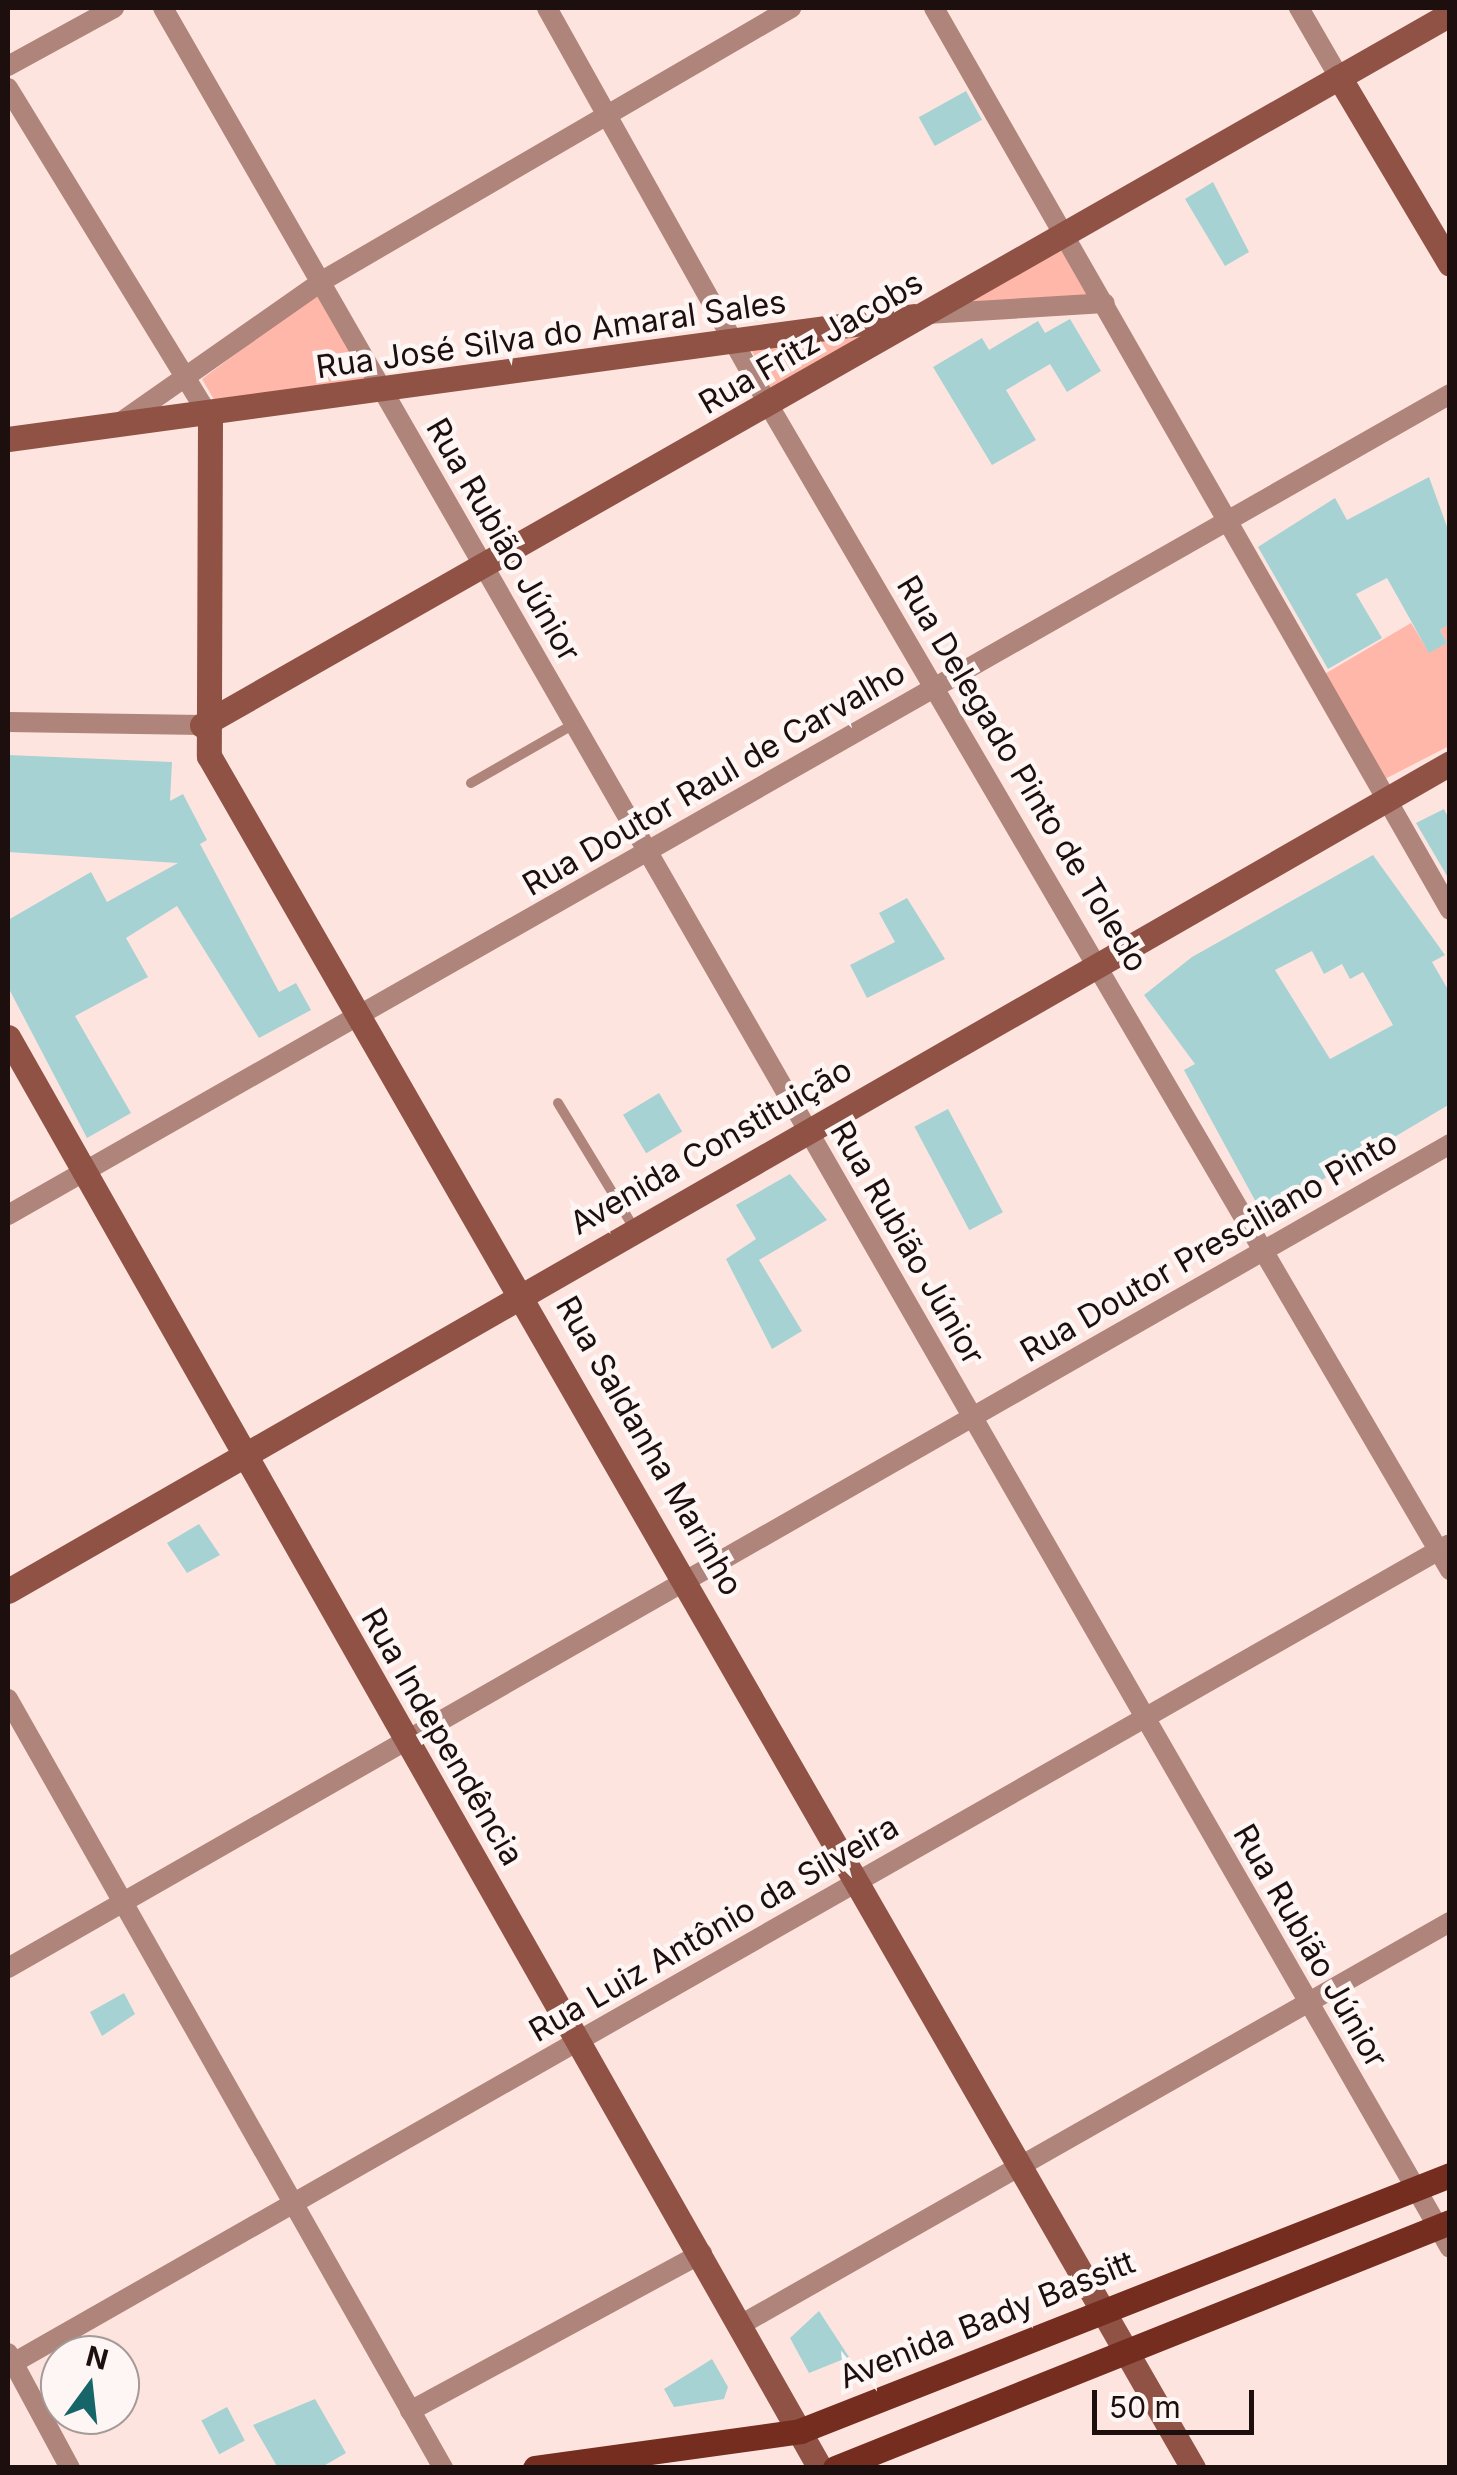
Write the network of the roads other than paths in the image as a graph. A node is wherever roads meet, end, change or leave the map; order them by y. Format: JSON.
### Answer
{"nodes":[{"id":1,"x":114,"y":8,"type":"edge"},
{"id":2,"x":163,"y":8,"type":"edge"},
{"id":3,"x":547,"y":8,"type":"edge"},
{"id":4,"x":791,"y":8,"type":"edge"},
{"id":5,"x":934,"y":8,"type":"edge"},
{"id":6,"x":1300,"y":8,"type":"edge"},
{"id":7,"x":1450,"y":14,"type":"edge"},
{"id":8,"x":8,"y":66,"type":"edge"},
{"id":9,"x":1339,"y":77,"type":"junction"},
{"id":10,"x":8,"y":88,"type":"edge"},
{"id":11,"x":607,"y":111,"type":"junction"},
{"id":12,"x":1066,"y":234,"type":"junction"},
{"id":13,"x":1450,"y":264,"type":"edge"},
{"id":14,"x":322,"y":281,"type":"junction"},
{"id":15,"x":1105,"y":304,"type":"junction"},
{"id":16,"x":927,"y":314,"type":"junction"},
{"id":17,"x":732,"y":339,"type":"junction"},
{"id":18,"x":182,"y":381,"type":"junction"},
{"id":19,"x":381,"y":393,"type":"junction"},
{"id":20,"x":1450,"y":394,"type":"edge"},
{"id":21,"x":768,"y":404,"type":"junction"},
{"id":22,"x":210,"y":418,"type":"junction"},
{"id":23,"x":116,"y":426,"type":"junction"},
{"id":24,"x":8,"y":439,"type":"edge"},
{"id":25,"x":1227,"y":521,"type":"junction"},
{"id":26,"x":486,"y":568,"type":"junction"},
{"id":27,"x":934,"y":687,"type":"junction"},
{"id":28,"x":8,"y":722,"type":"edge"},
{"id":29,"x":575,"y":723,"type":"junction"},
{"id":30,"x":202,"y":726,"type":"junction"},
{"id":31,"x":1450,"y":764,"type":"edge"},
{"id":32,"x":471,"y":783,"type":"dead end"},
{"id":33,"x":1385,"y":800,"type":"junction"},
{"id":34,"x":649,"y":852,"type":"junction"},
{"id":35,"x":1450,"y":910,"type":"edge"},
{"id":36,"x":1100,"y":962,"type":"junction"},
{"id":37,"x":360,"y":1015,"type":"junction"},
{"id":38,"x":8,"y":1037,"type":"edge"},
{"id":39,"x":558,"y":1102,"type":"dead end"},
{"id":40,"x":808,"y":1129,"type":"junction"},
{"id":41,"x":1450,"y":1144,"type":"edge"},
{"id":42,"x":82,"y":1171,"type":"junction"},
{"id":43,"x":8,"y":1215,"type":"edge"},
{"id":44,"x":634,"y":1229,"type":"junction"},
{"id":45,"x":1265,"y":1249,"type":"junction"},
{"id":46,"x":524,"y":1292,"type":"junction"},
{"id":47,"x":972,"y":1416,"type":"junction"},
{"id":48,"x":242,"y":1452,"type":"junction"},
{"id":49,"x":1444,"y":1547,"type":"edge"},
{"id":50,"x":1450,"y":1570,"type":"edge"},
{"id":51,"x":687,"y":1579,"type":"junction"},
{"id":52,"x":8,"y":1591,"type":"edge"},
{"id":53,"x":8,"y":1699,"type":"edge"},
{"id":54,"x":1144,"y":1718,"type":"junction"},
{"id":55,"x":406,"y":1740,"type":"junction"},
{"id":56,"x":858,"y":1881,"type":"junction"},
{"id":57,"x":120,"y":1904,"type":"junction"},
{"id":58,"x":1450,"y":1922,"type":"edge"},
{"id":59,"x":8,"y":1968,"type":"edge"},
{"id":60,"x":1308,"y":2002,"type":"junction"},
{"id":61,"x":578,"y":2042,"type":"junction"},
{"id":62,"x":1024,"y":2172,"type":"junction"},
{"id":63,"x":1450,"y":2175,"type":"edge"},
{"id":64,"x":1415,"y":2190,"type":"junction"},
{"id":65,"x":294,"y":2204,"type":"junction"},
{"id":66,"x":1446,"y":2232,"type":"edge"},
{"id":67,"x":702,"y":2253,"type":"junction"},
{"id":68,"x":1100,"y":2308,"type":"junction"},
{"id":69,"x":742,"y":2324,"type":"junction"},
{"id":70,"x":1127,"y":2354,"type":"junction"},
{"id":71,"x":10,"y":2360,"type":"edge"},
{"id":72,"x":410,"y":2411,"type":"junction"},
{"id":73,"x":800,"y":2431,"type":"junction"},
{"id":74,"x":70,"y":2468,"type":"edge"},
{"id":75,"x":443,"y":2468,"type":"edge"},
{"id":76,"x":535,"y":2468,"type":"edge"},
{"id":77,"x":820,"y":2468,"type":"edge"},
{"id":78,"x":835,"y":2468,"type":"edge"},
{"id":79,"x":1193,"y":2468,"type":"edge"}],
"edges":[{"from":1,"to":8,"type":"street"},
{"from":2,"to":14,"type":"street","name":"Rua Rubião Júnior"},
{"from":3,"to":11,"type":"street","name":"Rua Delegado Pinto de Toledo"},
{"from":4,"to":11,"type":"street"},
{"from":5,"to":12,"type":"street"},
{"from":6,"to":9,"type":"street"},
{"from":7,"to":9,"type":"street","name":"Rua Fritz Jacobs"},
{"from":9,"to":12,"type":"street","name":"Rua Fritz Jacobs"},
{"from":9,"to":13,"type":"street"},
{"from":10,"to":18,"type":"street"},
{"from":11,"to":14,"type":"street"},
{"from":11,"to":17,"type":"street","name":"Rua Delegado Pinto de Toledo"},
{"from":12,"to":15,"type":"street"},
{"from":12,"to":16,"type":"street","name":"Rua Fritz Jacobs"},
{"from":14,"to":18,"type":"street"},
{"from":14,"to":19,"type":"street","name":"Rua Rubião Júnior"},
{"from":15,"to":16,"type":"street","name":"Rua José Silva do Amaral Sales"},
{"from":15,"to":25,"type":"street"},
{"from":16,"to":17,"type":"street","name":"Rua José Silva do Amaral Sales"},
{"from":16,"to":21,"type":"street","name":"Rua Fritz Jacobs"},
{"from":17,"to":19,"type":"street","name":"Rua José Silva do Amaral Sales"},
{"from":17,"to":21,"type":"street","name":"Rua Delegado Pinto de Toledo"},
{"from":18,"to":22,"type":"street"},
{"from":18,"to":23,"type":"street"},
{"from":19,"to":22,"type":"street","name":"Rua José Silva do Amaral Sales"},
{"from":19,"to":26,"type":"street","name":"Rua Rubião Júnior"},
{"from":20,"to":25,"type":"street","name":"Rua Doutor Raul de Carvalho"},
{"from":21,"to":26,"type":"street","name":"Rua Fritz Jacobs"},
{"from":21,"to":27,"type":"street","name":"Rua Delegado Pinto de Toledo"},
{"from":22,"to":23,"type":"street","name":"Rua José Silva do Amaral Sales"},
{"from":22,"to":30,"type":"street","name":"Rua Saldanha Marinho"},
{"from":23,"to":24,"type":"street","name":"Rua José Silva do Amaral Sales"},
{"from":25,"to":27,"type":"street","name":"Rua Doutor Raul de Carvalho"},
{"from":25,"to":33,"type":"street"},
{"from":26,"to":29,"type":"street","name":"Rua Rubião Júnior"},
{"from":26,"to":30,"type":"street","name":"Rua Fritz Jacobs"},
{"from":27,"to":34,"type":"street","name":"Rua Doutor Raul de Carvalho"},
{"from":27,"to":36,"type":"street","name":"Rua Delegado Pinto de Toledo"},
{"from":28,"to":30,"type":"street"},
{"from":29,"to":32,"type":"lane"},
{"from":29,"to":34,"type":"street","name":"Rua Rubião Júnior"},
{"from":30,"to":37,"type":"street","name":"Rua Saldanha Marinho"},
{"from":31,"to":33,"type":"street","name":"Avenida Constituição"},
{"from":33,"to":35,"type":"street"},
{"from":33,"to":36,"type":"street","name":"Avenida Constituição"},
{"from":34,"to":37,"type":"street","name":"Rua Doutor Raul de Carvalho"},
{"from":34,"to":40,"type":"street","name":"Rua Rubião Júnior"},
{"from":36,"to":40,"type":"street","name":"Avenida Constituição"},
{"from":36,"to":45,"type":"street","name":"Rua Delegado Pinto de Toledo"},
{"from":37,"to":42,"type":"street","name":"Rua Doutor Raul de Carvalho"},
{"from":37,"to":46,"type":"street","name":"Rua Saldanha Marinho"},
{"from":38,"to":42,"type":"street","name":"Rua Independência"},
{"from":39,"to":44,"type":"lane"},
{"from":40,"to":44,"type":"street","name":"Avenida Constituição"},
{"from":40,"to":47,"type":"street","name":"Rua Rubião Júnior"},
{"from":41,"to":45,"type":"street","name":"Rua Doutor Presciliano Pinto"},
{"from":42,"to":43,"type":"street","name":"Rua Doutor Raul de Carvalho"},
{"from":42,"to":48,"type":"street","name":"Rua Independência"},
{"from":44,"to":46,"type":"street","name":"Avenida Constituição"},
{"from":45,"to":47,"type":"street","name":"Rua Doutor Presciliano Pinto"},
{"from":45,"to":49,"type":"street","name":"Rua Delegado Pinto de Toledo"},
{"from":46,"to":48,"type":"street","name":"Avenida Constituição"},
{"from":46,"to":51,"type":"street","name":"Rua Saldanha Marinho"},
{"from":47,"to":51,"type":"street","name":"Rua Doutor Presciliano Pinto"},
{"from":47,"to":54,"type":"street","name":"Rua Rubião Júnior"},
{"from":48,"to":52,"type":"street","name":"Avenida Constituição"},
{"from":48,"to":55,"type":"street","name":"Rua Independência"},
{"from":49,"to":50,"type":"street","name":"Rua Delegado Pinto de Toledo"},
{"from":49,"to":54,"type":"street","name":"Rua Luiz Antônio da Silveira"},
{"from":51,"to":55,"type":"street","name":"Rua Doutor Presciliano Pinto"},
{"from":51,"to":56,"type":"street","name":"Rua Saldanha Marinho"},
{"from":53,"to":57,"type":"street"},
{"from":54,"to":56,"type":"street","name":"Rua Luiz Antônio da Silveira"},
{"from":54,"to":60,"type":"street","name":"Rua Rubião Júnior"},
{"from":55,"to":57,"type":"street","name":"Rua Doutor Presciliano Pinto"},
{"from":55,"to":61,"type":"street","name":"Rua Independência"},
{"from":56,"to":61,"type":"street","name":"Rua Luiz Antônio da Silveira"},
{"from":56,"to":62,"type":"street","name":"Rua Saldanha Marinho"},
{"from":57,"to":59,"type":"street","name":"Rua Doutor Presciliano Pinto"},
{"from":57,"to":65,"type":"street"},
{"from":58,"to":60,"type":"street"},
{"from":60,"to":62,"type":"street"},
{"from":60,"to":64,"type":"street","name":"Rua Rubião Júnior"},
{"from":61,"to":65,"type":"street","name":"Rua Luiz Antônio da Silveira"},
{"from":61,"to":67,"type":"street","name":"Rua Independência"},
{"from":62,"to":68,"type":"street","name":"Rua Saldanha Marinho"},
{"from":62,"to":69,"type":"street"},
{"from":63,"to":64,"type":"main road","name":"Avenida Bady Bassitt"},
{"from":64,"to":66,"type":"street","name":"Rua Rubião Júnior"},
{"from":64,"to":68,"type":"main road","name":"Avenida Bady Bassitt"},
{"from":65,"to":71,"type":"street","name":"Rua Luiz Antônio da Silveira"},
{"from":65,"to":72,"type":"street"},
{"from":66,"to":70,"type":"main road"},
{"from":67,"to":69,"type":"street","name":"Rua Independência"},
{"from":67,"to":72,"type":"street"},
{"from":68,"to":70,"type":"street","name":"Rua Saldanha Marinho"},
{"from":68,"to":73,"type":"main road","name":"Avenida Bady Bassitt"},
{"from":69,"to":73,"type":"street","name":"Rua Independência"},
{"from":70,"to":78,"type":"main road"},
{"from":70,"to":79,"type":"street","name":"Rua Saldanha Marinho"},
{"from":71,"to":74,"type":"street"},
{"from":72,"to":75,"type":"street"},
{"from":73,"to":76,"type":"main road","name":"Avenida Bady Bassitt"},
{"from":73,"to":77,"type":"street","name":"Rua Independência"}]}
